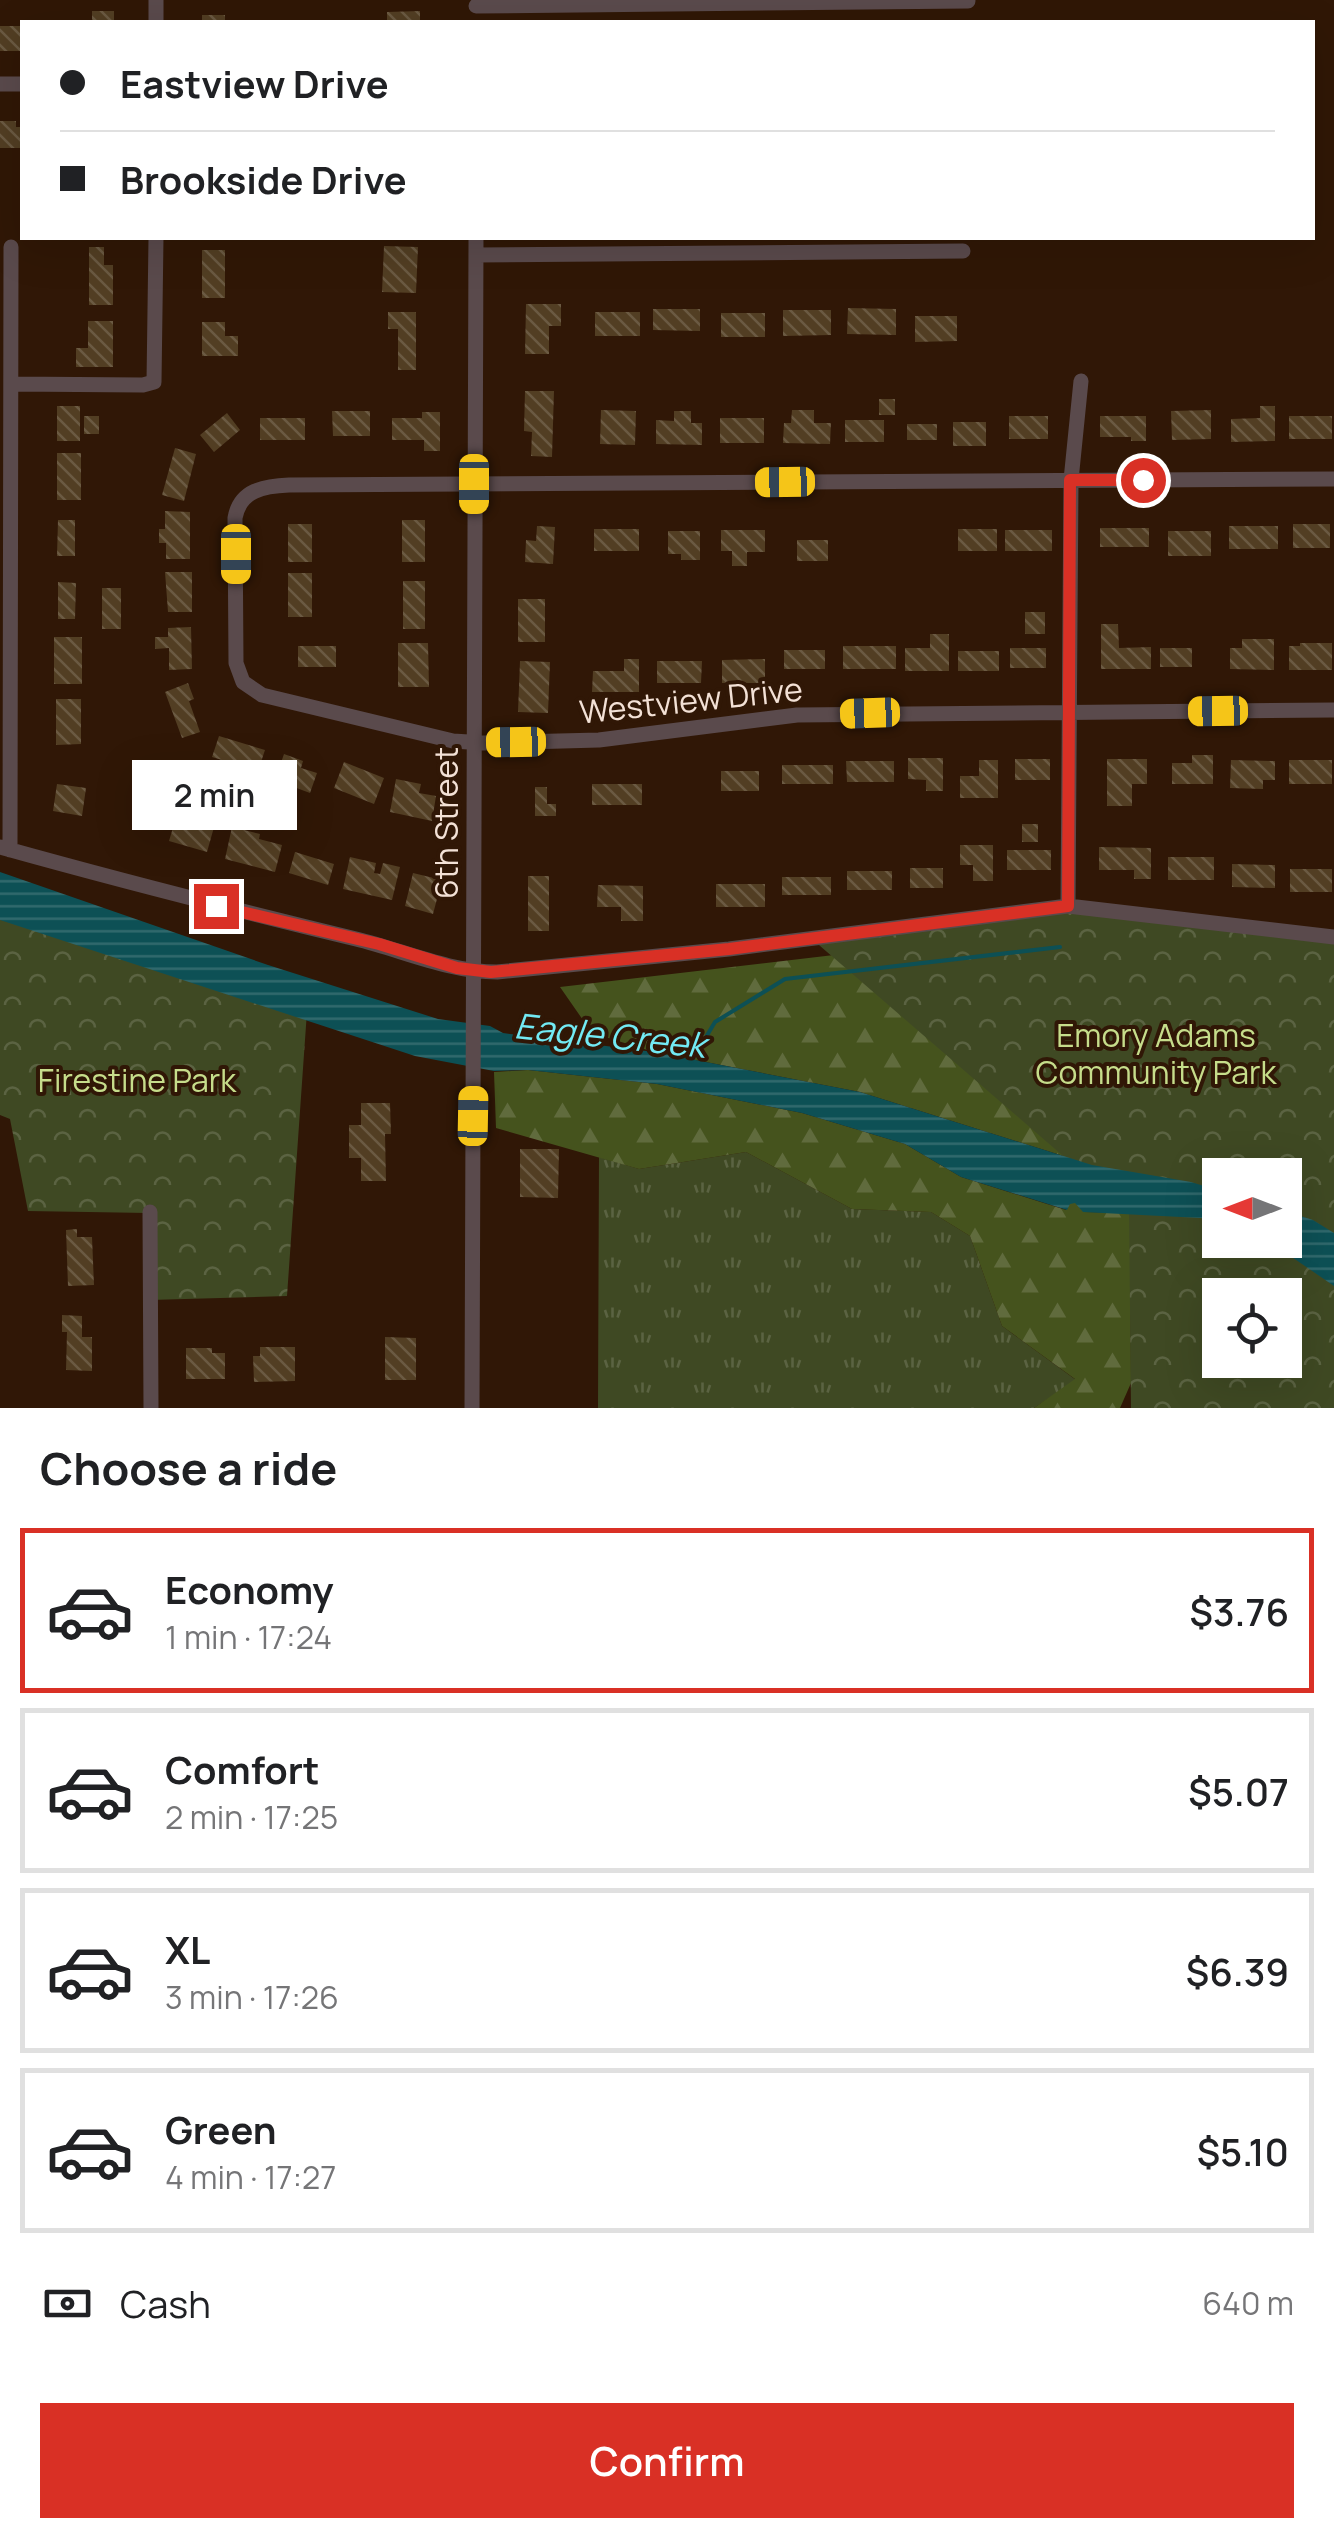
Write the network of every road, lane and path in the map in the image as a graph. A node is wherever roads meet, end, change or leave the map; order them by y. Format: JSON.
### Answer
{"nodes":[{"id":1,"x":968,"y":2,"type":"edge"},
{"id":2,"x":476,"y":10,"type":"edge"},
{"id":3,"x":156,"y":240,"type":"edge"},
{"id":4,"x":476,"y":240,"type":"edge"},
{"id":5,"x":11,"y":247,"type":"dead end"},
{"id":6,"x":962,"y":251,"type":"dead end"},
{"id":7,"x":476,"y":255,"type":"junction"},
{"id":8,"x":1080,"y":382,"type":"dead end"},
{"id":9,"x":11,"y":384,"type":"junction"},
{"id":10,"x":1334,"y":479,"type":"edge"},
{"id":11,"x":1070,"y":480,"type":"junction"},
{"id":12,"x":474,"y":484,"type":"junction"},
{"id":13,"x":1071,"y":710,"type":"junction"},
{"id":14,"x":1334,"y":710,"type":"edge"},
{"id":15,"x":474,"y":742,"type":"junction"},
{"id":16,"x":5,"y":848,"type":"edge"},
{"id":17,"x":1068,"y":906,"type":"junction"},
{"id":18,"x":1334,"y":937,"type":"edge"},
{"id":19,"x":474,"y":971,"type":"junction"},
{"id":20,"x":150,"y":1212,"type":"dead end"},
{"id":21,"x":151,"y":1408,"type":"edge"},
{"id":22,"x":472,"y":1408,"type":"edge"}],
"edges":[{"from":1,"to":2,"type":"street"},
{"from":3,"to":9,"type":"street"},
{"from":4,"to":7,"type":"street","name":"6th Street"},
{"from":5,"to":9,"type":"street"},
{"from":6,"to":7,"type":"street"},
{"from":7,"to":12,"type":"street","name":"6th Street"},
{"from":8,"to":11,"type":"street"},
{"from":9,"to":16,"type":"street"},
{"from":10,"to":11,"type":"street"},
{"from":11,"to":12,"type":"street"},
{"from":11,"to":13,"type":"street"},
{"from":12,"to":15,"type":"street","name":"6th Street"},
{"from":12,"to":15,"type":"street","name":"Westview Drive"},
{"from":13,"to":14,"type":"street","name":"Westview Drive"},
{"from":13,"to":15,"type":"street","name":"Westview Drive"},
{"from":13,"to":17,"type":"street"},
{"from":15,"to":19,"type":"street","name":"6th Street"},
{"from":16,"to":19,"type":"street"},
{"from":17,"to":18,"type":"street"},
{"from":17,"to":19,"type":"street"},
{"from":19,"to":22,"type":"street","name":"6th Street"},
{"from":20,"to":21,"type":"street"}]}
